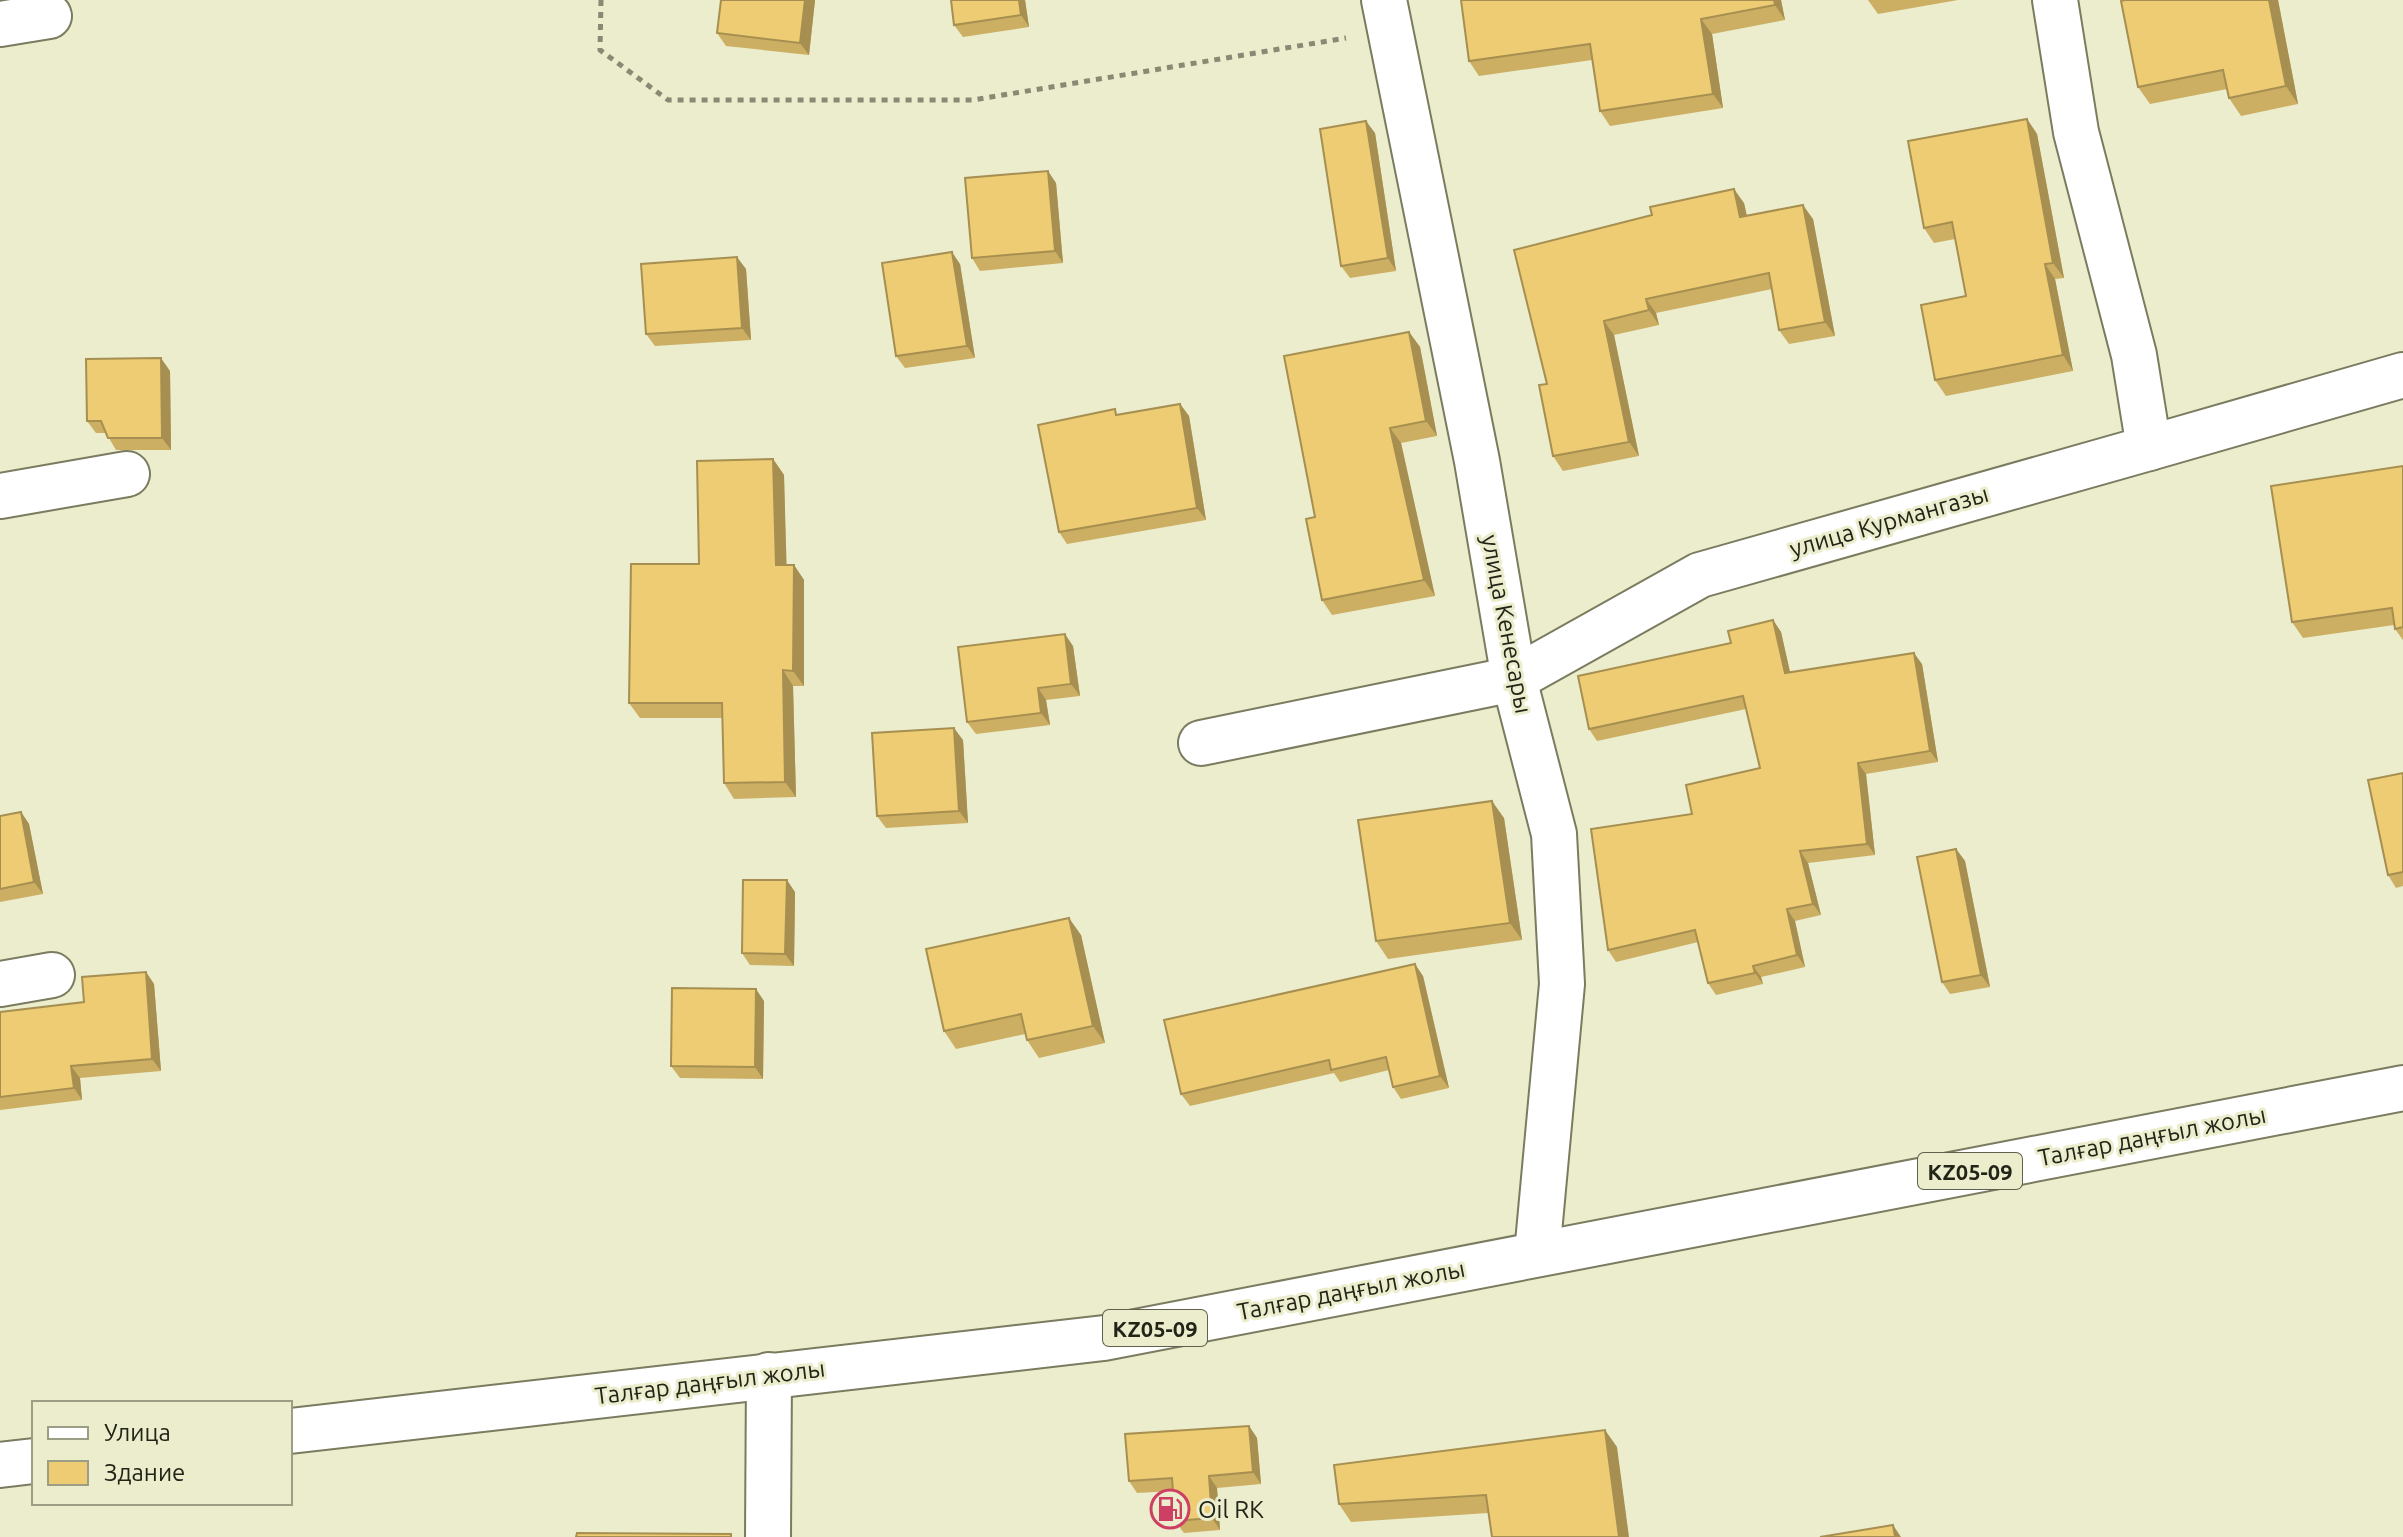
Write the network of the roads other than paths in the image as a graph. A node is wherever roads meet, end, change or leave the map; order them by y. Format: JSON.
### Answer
{"nodes":[{"id":1,"x":2055,"y":0,"type":"edge"},
{"id":2,"x":1387,"y":15,"type":"edge"},
{"id":3,"x":49,"y":16,"type":"dead end"},
{"id":4,"x":0,"y":24,"type":"edge"},
{"id":5,"x":2403,"y":375,"type":"edge"},
{"id":6,"x":2149,"y":448,"type":"junction"},
{"id":7,"x":127,"y":474,"type":"dead end"},
{"id":8,"x":0,"y":496,"type":"edge"},
{"id":9,"x":1514,"y":679,"type":"junction"},
{"id":10,"x":1201,"y":743,"type":"dead end"},
{"id":11,"x":52,"y":975,"type":"dead end"},
{"id":12,"x":0,"y":984,"type":"edge"},
{"id":13,"x":2403,"y":1088,"type":"edge"},
{"id":14,"x":1537,"y":1254,"type":"junction"},
{"id":15,"x":769,"y":1375,"type":"junction"},
{"id":16,"x":292,"y":1431,"type":"edge"},
{"id":17,"x":32,"y":1461,"type":"edge"},
{"id":18,"x":0,"y":1465,"type":"edge"},
{"id":19,"x":768,"y":1537,"type":"edge"}],
"edges":[{"from":1,"to":6,"type":"street"},
{"from":2,"to":9,"type":"street","name":"улица Кенесары"},
{"from":3,"to":4,"type":"street"},
{"from":5,"to":6,"type":"street","name":"улица Курмангазы"},
{"from":6,"to":9,"type":"street","name":"улица Курмангазы"},
{"from":7,"to":8,"type":"street"},
{"from":9,"to":10,"type":"street","name":"улица Курмангазы"},
{"from":9,"to":14,"type":"street","name":"улица Кенесары"},
{"from":11,"to":12,"type":"street"},
{"from":13,"to":14,"type":"street","name":"Талғар даңғыл жолы","number":"KZ05-09"},
{"from":14,"to":15,"type":"street","name":"Талғар даңғыл жолы","number":"KZ05-09"},
{"from":15,"to":16,"type":"street","name":"Талғар даңғыл жолы","number":"KZ05-09"},
{"from":15,"to":19,"type":"street"},
{"from":17,"to":18,"type":"street"}]}
